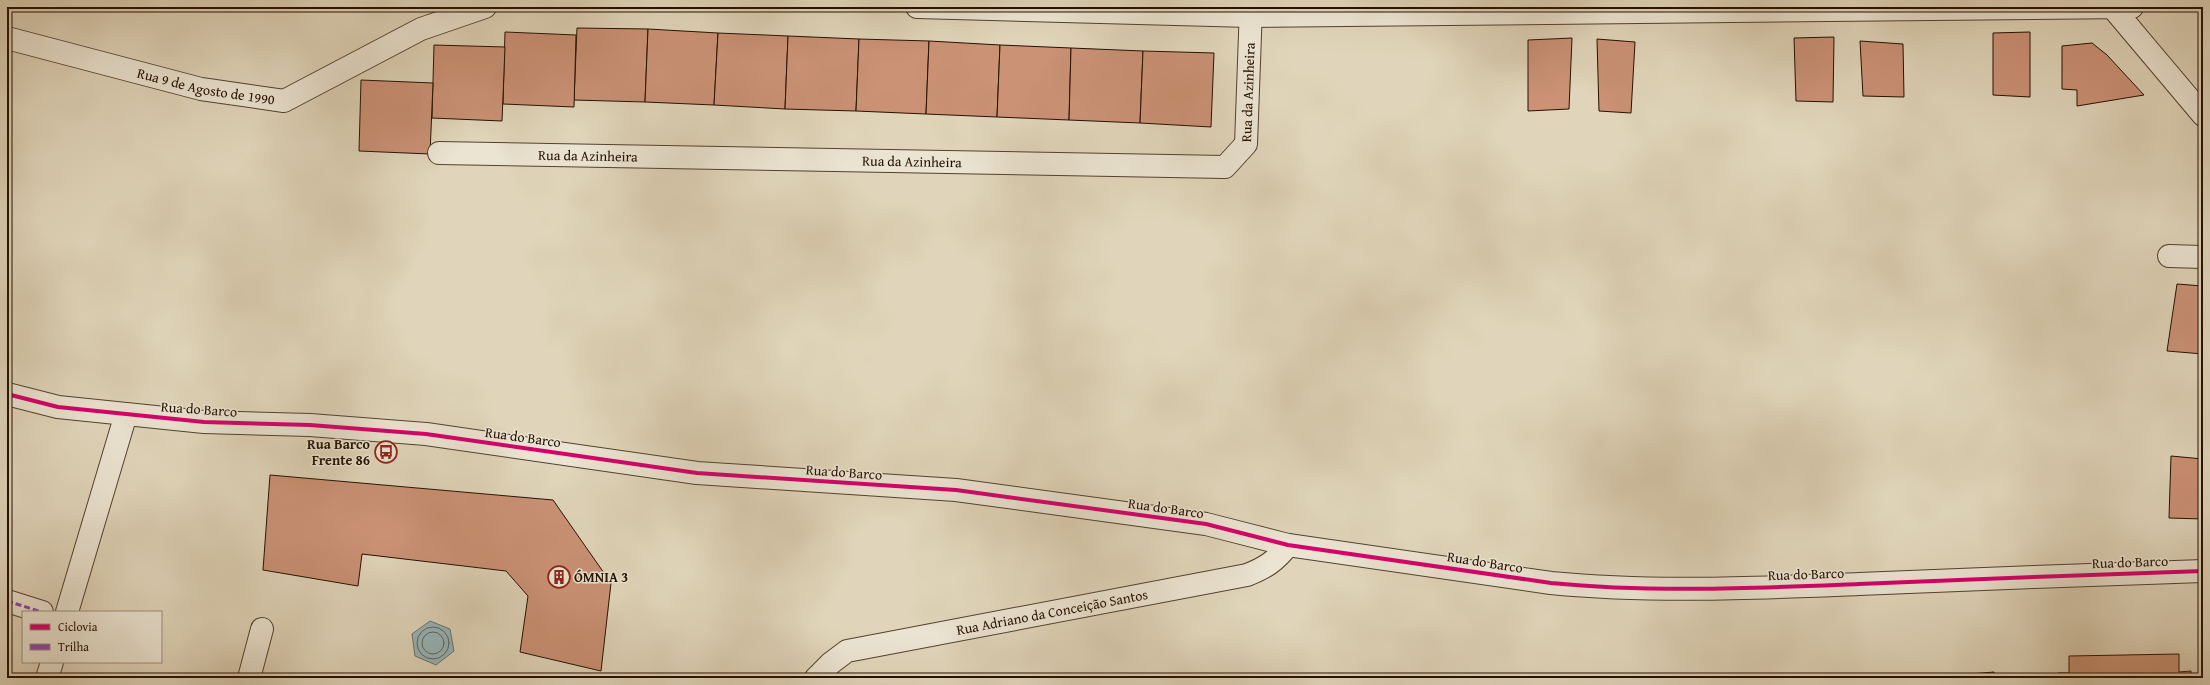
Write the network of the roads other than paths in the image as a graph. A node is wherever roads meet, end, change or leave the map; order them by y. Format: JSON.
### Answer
{"nodes":[{"id":1,"x":484,"y":7,"type":"edge"},
{"id":2,"x":917,"y":7,"type":"edge"},
{"id":3,"x":2119,"y":7,"type":"edge"},
{"id":4,"x":1250,"y":11,"type":"edge"},
{"id":5,"x":7,"y":38,"type":"edge"},
{"id":6,"x":2203,"y":115,"type":"edge"},
{"id":7,"x":439,"y":153,"type":"dead end"},
{"id":8,"x":2169,"y":256,"type":"dead end"},
{"id":9,"x":2203,"y":257,"type":"edge"},
{"id":10,"x":7,"y":394,"type":"edge"},
{"id":11,"x":126,"y":414,"type":"junction"},
{"id":12,"x":1288,"y":545,"type":"junction"},
{"id":13,"x":2203,"y":570,"type":"edge"},
{"id":14,"x":7,"y":601,"type":"edge"},
{"id":15,"x":39,"y":611,"type":"edge"},
{"id":16,"x":67,"y":611,"type":"edge"},
{"id":17,"x":262,"y":629,"type":"dead end"},
{"id":18,"x":52,"y":663,"type":"edge"},
{"id":19,"x":47,"y":678,"type":"edge"},
{"id":20,"x":249,"y":678,"type":"edge"},
{"id":21,"x":816,"y":678,"type":"edge"}],
"edges":[{"from":1,"to":5,"type":"street","name":"Rua 9 de Agosto de 1990"},
{"from":2,"to":4,"type":"street"},
{"from":3,"to":4,"type":"street"},
{"from":3,"to":6,"type":"street"},
{"from":4,"to":7,"type":"street","name":"Rua da Azinheira"},
{"from":8,"to":9,"type":"street"},
{"from":10,"to":11,"type":"street","name":"Rua do Barco"},
{"from":11,"to":12,"type":"street","name":"Rua do Barco"},
{"from":11,"to":16,"type":"street"},
{"from":12,"to":13,"type":"street","name":"Rua do Barco"},
{"from":12,"to":21,"type":"street","name":"Rua Adriano da Conceição Santos"},
{"from":14,"to":15,"type":"street"},
{"from":17,"to":20,"type":"street"},
{"from":18,"to":19,"type":"street"}]}
